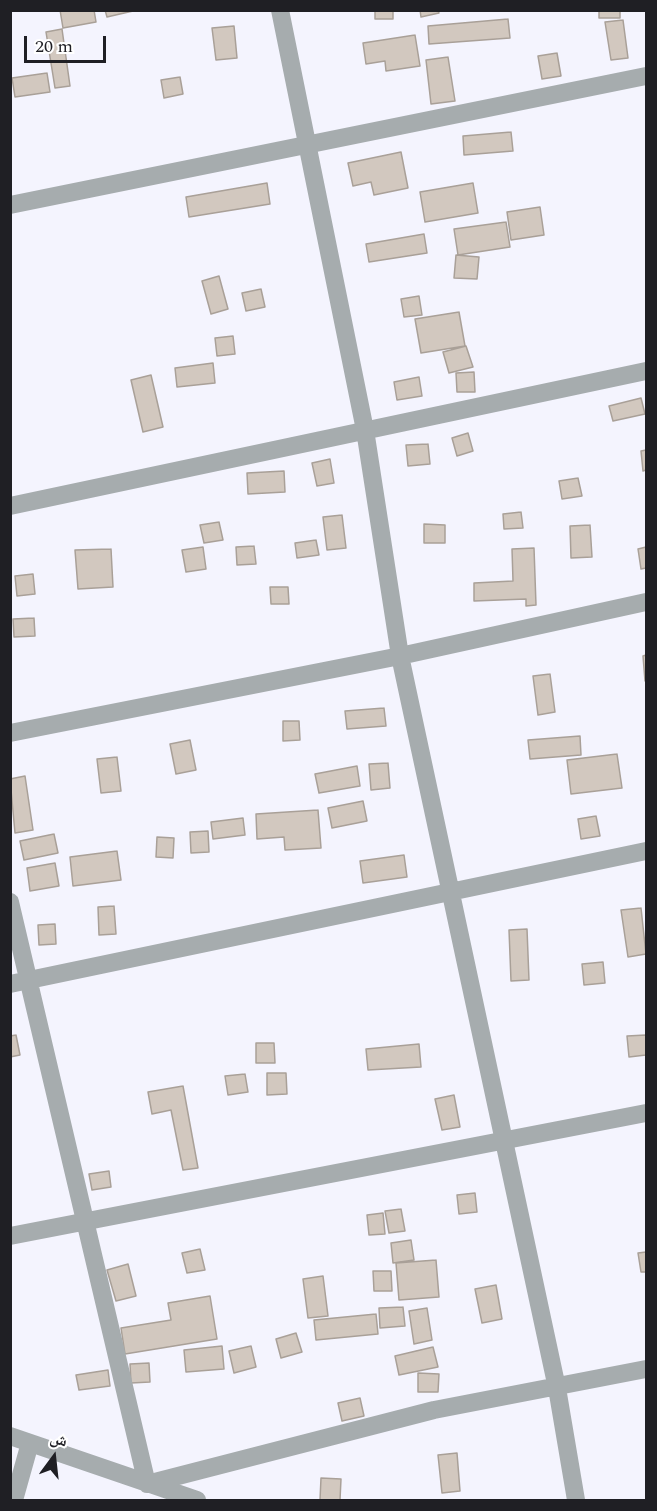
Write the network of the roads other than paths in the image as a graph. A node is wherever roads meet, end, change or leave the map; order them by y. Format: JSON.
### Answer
{"nodes":[{"id":1,"x":280,"y":10,"type":"edge"},
{"id":2,"x":646,"y":76,"type":"edge"},
{"id":3,"x":308,"y":145,"type":"junction"},
{"id":4,"x":10,"y":206,"type":"edge"},
{"id":5,"x":646,"y":371,"type":"edge"},
{"id":6,"x":365,"y":430,"type":"junction"},
{"id":7,"x":10,"y":506,"type":"edge"},
{"id":8,"x":646,"y":602,"type":"edge"},
{"id":9,"x":400,"y":656,"type":"junction"},
{"id":10,"x":10,"y":733,"type":"edge"},
{"id":11,"x":646,"y":851,"type":"edge"},
{"id":12,"x":450,"y":893,"type":"junction"},
{"id":13,"x":10,"y":902,"type":"edge"},
{"id":14,"x":29,"y":980,"type":"junction"},
{"id":15,"x":10,"y":984,"type":"edge"},
{"id":16,"x":646,"y":1113,"type":"edge"},
{"id":17,"x":502,"y":1140,"type":"junction"},
{"id":18,"x":85,"y":1221,"type":"junction"},
{"id":19,"x":10,"y":1236,"type":"edge"},
{"id":20,"x":646,"y":1369,"type":"edge"},
{"id":21,"x":557,"y":1388,"type":"junction"},
{"id":22,"x":10,"y":1436,"type":"edge"},
{"id":23,"x":30,"y":1443,"type":"junction"},
{"id":24,"x":147,"y":1484,"type":"junction"},
{"id":25,"x":14,"y":1500,"type":"edge"},
{"id":26,"x":197,"y":1500,"type":"edge"},
{"id":27,"x":576,"y":1500,"type":"edge"}],
"edges":[{"from":1,"to":3,"type":"street"},
{"from":2,"to":3,"type":"street"},
{"from":3,"to":4,"type":"street"},
{"from":3,"to":6,"type":"street"},
{"from":5,"to":6,"type":"street"},
{"from":6,"to":7,"type":"street"},
{"from":6,"to":9,"type":"street"},
{"from":8,"to":9,"type":"street"},
{"from":9,"to":10,"type":"street"},
{"from":9,"to":12,"type":"street"},
{"from":11,"to":12,"type":"street"},
{"from":12,"to":14,"type":"street"},
{"from":12,"to":17,"type":"street"},
{"from":13,"to":14,"type":"street"},
{"from":14,"to":15,"type":"street"},
{"from":14,"to":18,"type":"street"},
{"from":16,"to":17,"type":"street"},
{"from":17,"to":18,"type":"street"},
{"from":17,"to":21,"type":"street"},
{"from":18,"to":19,"type":"street"},
{"from":18,"to":24,"type":"street"},
{"from":20,"to":21,"type":"street"},
{"from":21,"to":24,"type":"street"},
{"from":21,"to":27,"type":"street"},
{"from":22,"to":23,"type":"street"},
{"from":23,"to":24,"type":"street"},
{"from":23,"to":25,"type":"street"},
{"from":24,"to":26,"type":"street"}]}
